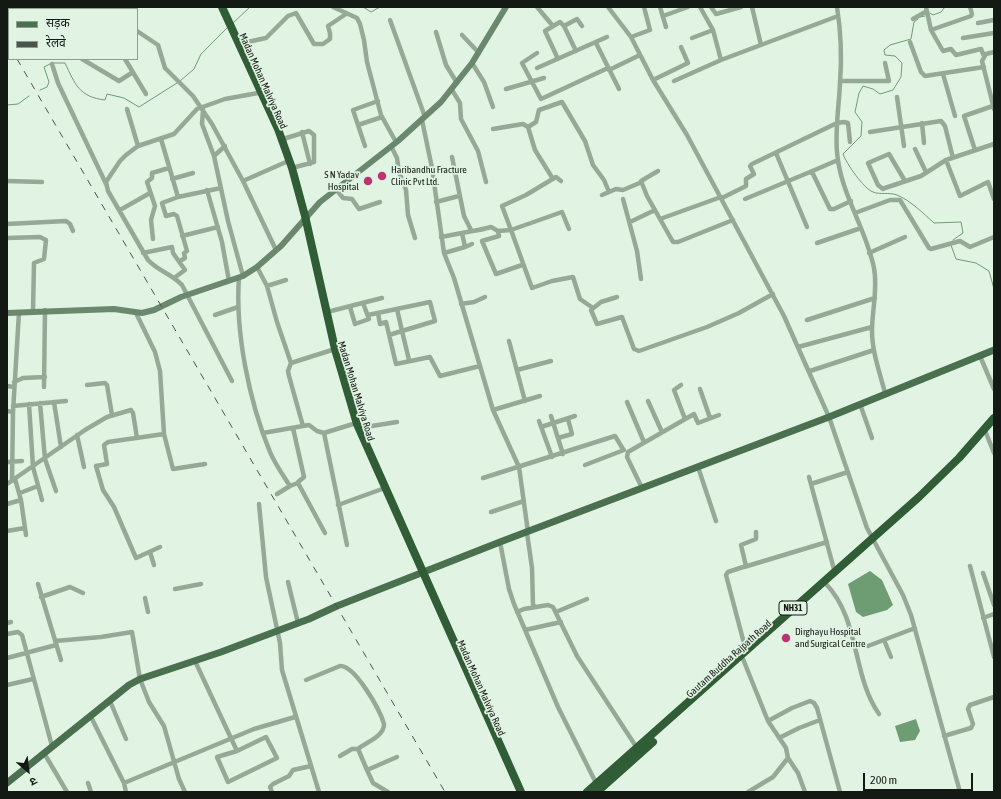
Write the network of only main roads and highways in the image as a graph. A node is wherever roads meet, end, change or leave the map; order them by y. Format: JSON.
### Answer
{"nodes":[{"id":1,"x":219,"y":7,"type":"edge"},
{"id":2,"x":222,"y":7,"type":"edge"},
{"id":3,"x":225,"y":18,"type":"junction"},
{"id":4,"x":231,"y":30,"type":"junction"},
{"id":5,"x":280,"y":140,"type":"junction"},
{"id":6,"x":304,"y":218,"type":"junction"},
{"id":7,"x":994,"y":350,"type":"edge"},
{"id":8,"x":994,"y":418,"type":"edge"},
{"id":9,"x":994,"y":423,"type":"edge"},
{"id":10,"x":356,"y":426,"type":"junction"},
{"id":11,"x":873,"y":541,"type":"junction"},
{"id":12,"x":421,"y":573,"type":"junction"},
{"id":13,"x":835,"y":574,"type":"junction"},
{"id":14,"x":745,"y":655,"type":"junction"},
{"id":15,"x":7,"y":783,"type":"edge"},
{"id":16,"x":598,"y":790,"type":"edge"},
{"id":17,"x":516,"y":792,"type":"edge"},
{"id":18,"x":521,"y":792,"type":"edge"},
{"id":19,"x":587,"y":792,"type":"edge"}],
"edges":[{"from":1,"to":3,"type":"highway","name":"Madan Mohan Malviya Road"},
{"from":2,"to":3,"type":"highway","name":"Madan Mohan Malviya Road"},
{"from":3,"to":4,"type":"highway","name":"Madan Mohan Malviya Road"},
{"from":4,"to":5,"type":"highway","name":"Madan Mohan Malviya Road"},
{"from":4,"to":5,"type":"highway","name":"Madan Mohan Malviya Road"},
{"from":5,"to":6,"type":"highway","name":"Madan Mohan Malviya Road"},
{"from":6,"to":10,"type":"highway"},
{"from":6,"to":10,"type":"highway","name":"Madan Mohan Malviya Road"},
{"from":7,"to":12,"type":"main road"},
{"from":8,"to":11,"type":"highway","number":"NH31"},
{"from":9,"to":11,"type":"highway","name":"Gautam Buddha Rajpath Road","number":"NH31"},
{"from":10,"to":12,"type":"highway"},
{"from":10,"to":12,"type":"highway","name":"Madan Mohan Malviya Road"},
{"from":11,"to":13,"type":"highway","name":"Gautam Buddha Rajpath Road","number":"NH31"},
{"from":12,"to":15,"type":"main road"},
{"from":12,"to":17,"type":"highway","name":"Madan Mohan Malviya Road"},
{"from":12,"to":18,"type":"highway"},
{"from":13,"to":14,"type":"highway","number":"NH31"},
{"from":13,"to":14,"type":"highway","name":"Gautam Buddha Rajpath Road","number":"NH31"},
{"from":14,"to":16,"type":"highway","name":"Gautam Buddha Rajpath Road","number":"NH31"},
{"from":16,"to":19,"type":"highway","number":"NH31"}]}
